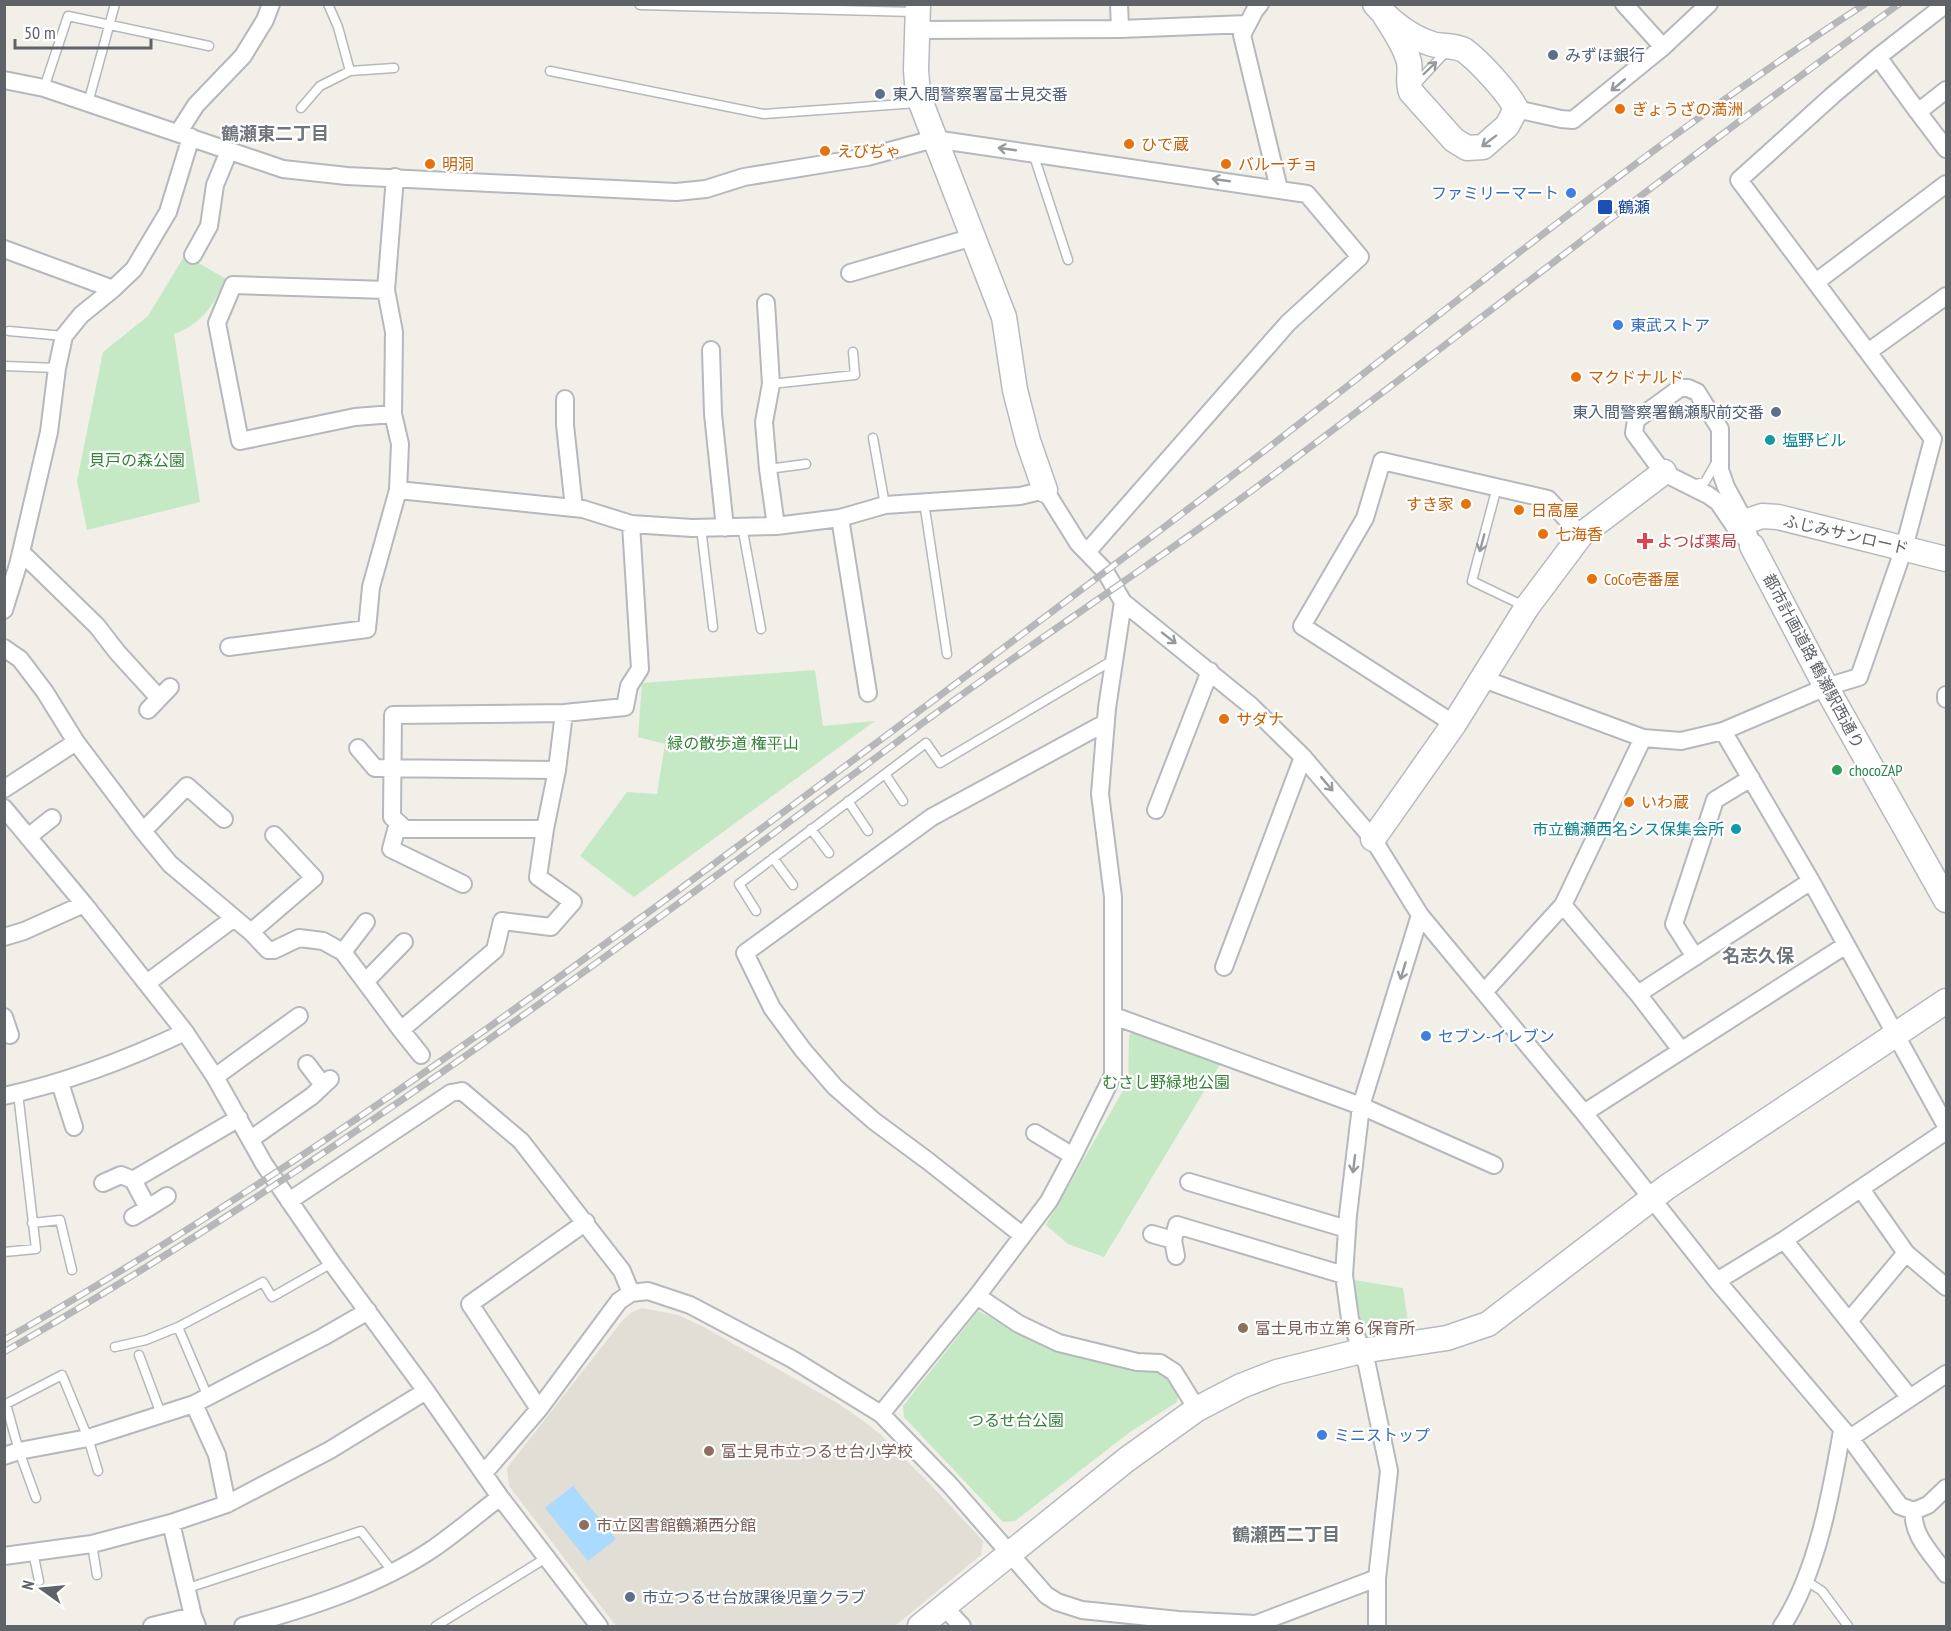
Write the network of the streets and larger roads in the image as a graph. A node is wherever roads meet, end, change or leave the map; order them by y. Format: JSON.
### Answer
{"nodes":[{"id":1,"x":271,"y":4,"type":"edge"},
{"id":2,"x":1119,"y":4,"type":"edge"},
{"id":3,"x":1260,"y":4,"type":"edge"},
{"id":4,"x":1624,"y":4,"type":"edge"},
{"id":5,"x":1709,"y":4,"type":"edge"},
{"id":6,"x":1947,"y":4,"type":"edge"},
{"id":7,"x":1379,"y":9,"type":"edge"},
{"id":8,"x":918,"y":15,"type":"edge"},
{"id":9,"x":1247,"y":24,"type":"junction"},
{"id":10,"x":1120,"y":29,"type":"junction"},
{"id":11,"x":1663,"y":47,"type":"junction"},
{"id":12,"x":1878,"y":57,"type":"junction"},
{"id":13,"x":4,"y":80,"type":"edge"},
{"id":14,"x":1947,"y":90,"type":"edge"},
{"id":15,"x":1515,"y":110,"type":"junction"},
{"id":16,"x":1918,"y":112,"type":"junction"},
{"id":17,"x":185,"y":135,"type":"junction"},
{"id":18,"x":934,"y":139,"type":"junction"},
{"id":19,"x":1947,"y":149,"type":"edge"},
{"id":20,"x":229,"y":151,"type":"junction"},
{"id":21,"x":395,"y":177,"type":"junction"},
{"id":22,"x":1947,"y":184,"type":"edge"},
{"id":23,"x":1279,"y":189,"type":"junction"},
{"id":24,"x":973,"y":237,"type":"junction"},
{"id":25,"x":4,"y":249,"type":"edge"},
{"id":26,"x":193,"y":255,"type":"dead end"},
{"id":27,"x":850,"y":273,"type":"dead end"},
{"id":28,"x":1816,"y":282,"type":"junction"},
{"id":29,"x":113,"y":289,"type":"junction"},
{"id":30,"x":386,"y":290,"type":"junction"},
{"id":31,"x":1947,"y":296,"type":"edge"},
{"id":32,"x":766,"y":303,"type":"dead end"},
{"id":33,"x":711,"y":350,"type":"dead end"},
{"id":34,"x":1868,"y":352,"type":"junction"},
{"id":35,"x":565,"y":399,"type":"dead end"},
{"id":36,"x":393,"y":414,"type":"junction"},
{"id":37,"x":1664,"y":472,"type":"junction"},
{"id":38,"x":398,"y":490,"type":"junction"},
{"id":39,"x":1045,"y":490,"type":"junction"},
{"id":40,"x":574,"y":508,"type":"junction"},
{"id":41,"x":840,"y":518,"type":"junction"},
{"id":42,"x":1745,"y":522,"type":"junction"},
{"id":43,"x":631,"y":524,"type":"junction"},
{"id":44,"x":776,"y":526,"type":"junction"},
{"id":45,"x":725,"y":528,"type":"junction"},
{"id":46,"x":1581,"y":535,"type":"junction"},
{"id":47,"x":1752,"y":546,"type":"junction"},
{"id":48,"x":1904,"y":548,"type":"junction"},
{"id":49,"x":1087,"y":552,"type":"junction"},
{"id":50,"x":14,"y":559,"type":"edge"},
{"id":51,"x":1947,"y":559,"type":"edge"},
{"id":52,"x":1123,"y":602,"type":"junction"},
{"id":53,"x":5,"y":607,"type":"edge"},
{"id":54,"x":229,"y":647,"type":"dead end"},
{"id":55,"x":4,"y":648,"type":"edge"},
{"id":56,"x":1210,"y":671,"type":"junction"},
{"id":57,"x":1481,"y":678,"type":"junction"},
{"id":58,"x":1826,"y":687,"type":"junction"},
{"id":59,"x":867,"y":693,"type":"dead end"},
{"id":60,"x":148,"y":710,"type":"dead end"},
{"id":61,"x":564,"y":713,"type":"junction"},
{"id":62,"x":1106,"y":723,"type":"junction"},
{"id":63,"x":1454,"y":723,"type":"junction"},
{"id":64,"x":1723,"y":731,"type":"junction"},
{"id":65,"x":1643,"y":738,"type":"junction"},
{"id":66,"x":76,"y":741,"type":"junction"},
{"id":67,"x":358,"y":748,"type":"dead end"},
{"id":68,"x":1303,"y":757,"type":"junction"},
{"id":69,"x":392,"y":768,"type":"junction"},
{"id":70,"x":557,"y":770,"type":"junction"},
{"id":71,"x":1750,"y":778,"type":"junction"},
{"id":72,"x":4,"y":789,"type":"edge"},
{"id":73,"x":4,"y":808,"type":"edge"},
{"id":74,"x":1156,"y":810,"type":"dead end"},
{"id":75,"x":52,"y":818,"type":"dead end"},
{"id":76,"x":224,"y":819,"type":"dead end"},
{"id":77,"x":398,"y":823,"type":"junction"},
{"id":78,"x":545,"y":829,"type":"junction"},
{"id":79,"x":143,"y":831,"type":"junction"},
{"id":80,"x":274,"y":835,"type":"dead end"},
{"id":81,"x":28,"y":837,"type":"junction"},
{"id":82,"x":1373,"y":839,"type":"junction"},
{"id":83,"x":1810,"y":881,"type":"junction"},
{"id":84,"x":464,"y":884,"type":"dead end"},
{"id":85,"x":1947,"y":900,"type":"edge"},
{"id":86,"x":84,"y":904,"type":"junction"},
{"id":87,"x":1563,"y":905,"type":"junction"},
{"id":88,"x":1420,"y":915,"type":"junction"},
{"id":89,"x":234,"y":918,"type":"junction"},
{"id":90,"x":366,"y":922,"type":"dead end"},
{"id":91,"x":251,"y":932,"type":"junction"},
{"id":92,"x":4,"y":937,"type":"edge"},
{"id":93,"x":404,"y":942,"type":"dead end"},
{"id":94,"x":1846,"y":945,"type":"junction"},
{"id":95,"x":343,"y":952,"type":"junction"},
{"id":96,"x":1695,"y":957,"type":"junction"},
{"id":97,"x":1224,"y":967,"type":"dead end"},
{"id":98,"x":366,"y":981,"type":"junction"},
{"id":99,"x":147,"y":983,"type":"junction"},
{"id":100,"x":1485,"y":991,"type":"junction"},
{"id":101,"x":1638,"y":994,"type":"junction"},
{"id":102,"x":1947,"y":1001,"type":"edge"},
{"id":103,"x":299,"y":1016,"type":"dead end"},
{"id":104,"x":1114,"y":1016,"type":"junction"},
{"id":105,"x":4,"y":1017,"type":"edge"},
{"id":106,"x":401,"y":1030,"type":"junction"},
{"id":107,"x":185,"y":1032,"type":"junction"},
{"id":108,"x":1896,"y":1034,"type":"junction"},
{"id":109,"x":10,"y":1035,"type":"dead end"},
{"id":110,"x":1681,"y":1050,"type":"junction"},
{"id":111,"x":421,"y":1055,"type":"dead end"},
{"id":112,"x":307,"y":1064,"type":"dead end"},
{"id":113,"x":214,"y":1077,"type":"junction"},
{"id":114,"x":60,"y":1083,"type":"junction"},
{"id":115,"x":11,"y":1095,"type":"edge"},
{"id":116,"x":1361,"y":1106,"type":"junction"},
{"id":117,"x":1584,"y":1113,"type":"junction"},
{"id":118,"x":239,"y":1118,"type":"junction"},
{"id":119,"x":1947,"y":1126,"type":"edge"},
{"id":120,"x":74,"y":1127,"type":"dead end"},
{"id":121,"x":1947,"y":1131,"type":"edge"},
{"id":122,"x":1035,"y":1133,"type":"dead end"},
{"id":123,"x":251,"y":1139,"type":"junction"},
{"id":124,"x":1073,"y":1156,"type":"junction"},
{"id":125,"x":1494,"y":1166,"type":"dead end"},
{"id":126,"x":133,"y":1180,"type":"junction"},
{"id":127,"x":1190,"y":1182,"type":"dead end"},
{"id":128,"x":103,"y":1183,"type":"dead end"},
{"id":129,"x":1860,"y":1189,"type":"junction"},
{"id":130,"x":167,"y":1196,"type":"dead end"},
{"id":131,"x":1653,"y":1198,"type":"junction"},
{"id":132,"x":289,"y":1201,"type":"junction"},
{"id":133,"x":148,"y":1208,"type":"junction"},
{"id":134,"x":133,"y":1217,"type":"dead end"},
{"id":135,"x":586,"y":1222,"type":"junction"},
{"id":136,"x":1347,"y":1229,"type":"junction"},
{"id":137,"x":1152,"y":1234,"type":"dead end"},
{"id":138,"x":1022,"y":1235,"type":"junction"},
{"id":139,"x":1784,"y":1240,"type":"junction"},
{"id":140,"x":1906,"y":1253,"type":"junction"},
{"id":141,"x":1344,"y":1275,"type":"junction"},
{"id":142,"x":1718,"y":1281,"type":"junction"},
{"id":143,"x":1947,"y":1287,"type":"edge"},
{"id":144,"x":631,"y":1293,"type":"junction"},
{"id":145,"x":977,"y":1296,"type":"junction"},
{"id":146,"x":368,"y":1311,"type":"junction"},
{"id":147,"x":1849,"y":1321,"type":"junction"},
{"id":148,"x":1361,"y":1352,"type":"junction"},
{"id":149,"x":1947,"y":1374,"type":"edge"},
{"id":150,"x":426,"y":1391,"type":"junction"},
{"id":151,"x":1910,"y":1398,"type":"junction"},
{"id":152,"x":201,"y":1401,"type":"junction"},
{"id":153,"x":538,"y":1408,"type":"junction"},
{"id":154,"x":1197,"y":1409,"type":"junction"},
{"id":155,"x":881,"y":1414,"type":"junction"},
{"id":156,"x":1846,"y":1435,"type":"junction"},
{"id":157,"x":12,"y":1453,"type":"edge"},
{"id":158,"x":484,"y":1473,"type":"junction"},
{"id":159,"x":1947,"y":1488,"type":"edge"},
{"id":160,"x":500,"y":1497,"type":"junction"},
{"id":161,"x":228,"y":1504,"type":"junction"},
{"id":162,"x":1914,"y":1511,"type":"junction"},
{"id":163,"x":171,"y":1523,"type":"junction"},
{"id":164,"x":1010,"y":1554,"type":"junction"},
{"id":165,"x":4,"y":1556,"type":"edge"},
{"id":166,"x":1947,"y":1574,"type":"edge"},
{"id":167,"x":1377,"y":1578,"type":"junction"},
{"id":168,"x":944,"y":1607,"type":"junction"},
{"id":169,"x":195,"y":1621,"type":"edge"},
{"id":170,"x":1257,"y":1625,"type":"edge"},
{"id":171,"x":152,"y":1626,"type":"edge"},
{"id":172,"x":243,"y":1626,"type":"edge"},
{"id":173,"x":599,"y":1626,"type":"edge"},
{"id":174,"x":920,"y":1626,"type":"edge"},
{"id":175,"x":962,"y":1626,"type":"edge"},
{"id":176,"x":1377,"y":1626,"type":"edge"},
{"id":177,"x":1782,"y":1626,"type":"edge"}],
"edges":[{"from":1,"to":17,"type":"street"},
{"from":2,"to":10,"type":"street"},
{"from":3,"to":9,"type":"street"},
{"from":4,"to":11,"type":"street"},
{"from":5,"to":11,"type":"street"},
{"from":6,"to":12,"type":"street"},
{"from":7,"to":15,"type":"street"},
{"from":15,"to":7,"type":"street","one_way":true},
{"from":8,"to":10,"type":"street"},
{"from":8,"to":18,"type":"street"},
{"from":9,"to":10,"type":"street"},
{"from":9,"to":23,"type":"street"},
{"from":11,"to":15,"type":"street","one_way":true},
{"from":12,"to":16,"type":"street"},
{"from":12,"to":28,"type":"street"},
{"from":13,"to":17,"type":"street"},
{"from":14,"to":16,"type":"street"},
{"from":16,"to":19,"type":"street"},
{"from":17,"to":20,"type":"street"},
{"from":17,"to":29,"type":"street"},
{"from":18,"to":21,"type":"street"},
{"from":23,"to":18,"type":"street","one_way":true},
{"from":18,"to":24,"type":"street"},
{"from":20,"to":21,"type":"street"},
{"from":20,"to":26,"type":"street"},
{"from":21,"to":30,"type":"street"},
{"from":22,"to":28,"type":"street"},
{"from":23,"to":49,"type":"street"},
{"from":24,"to":27,"type":"street"},
{"from":24,"to":39,"type":"street"},
{"from":25,"to":29,"type":"street"},
{"from":28,"to":34,"type":"street"},
{"from":29,"to":50,"type":"street"},
{"from":30,"to":36,"type":"street"},
{"from":30,"to":36,"type":"street"},
{"from":31,"to":34,"type":"street"},
{"from":32,"to":44,"type":"street"},
{"from":33,"to":45,"type":"street"},
{"from":34,"to":48,"type":"street"},
{"from":35,"to":40,"type":"street"},
{"from":36,"to":38,"type":"street"},
{"from":37,"to":42,"type":"street"},
{"from":37,"to":46,"type":"street"},
{"from":37,"to":47,"type":"street"},
{"from":38,"to":40,"type":"street"},
{"from":38,"to":54,"type":"street"},
{"from":39,"to":41,"type":"street"},
{"from":39,"to":49,"type":"street"},
{"from":40,"to":43,"type":"street"},
{"from":41,"to":44,"type":"street"},
{"from":41,"to":59,"type":"street"},
{"from":42,"to":47,"type":"street"},
{"from":42,"to":48,"type":"street","name":"ふじみサンロード"},
{"from":43,"to":45,"type":"street"},
{"from":43,"to":61,"type":"street"},
{"from":44,"to":45,"type":"street"},
{"from":46,"to":57,"type":"street"},
{"from":46,"to":63,"type":"street"},
{"from":47,"to":58,"type":"street","name":"都市計画道路 鶴瀬駅西通り"},
{"from":48,"to":51,"type":"street","name":"ふじみサンロード"},
{"from":48,"to":58,"type":"street"},
{"from":49,"to":52,"type":"street"},
{"from":50,"to":53,"type":"street"},
{"from":50,"to":60,"type":"street"},
{"from":52,"to":56,"type":"street","one_way":true},
{"from":52,"to":62,"type":"street"},
{"from":55,"to":66,"type":"street"},
{"from":56,"to":68,"type":"street"},
{"from":56,"to":74,"type":"street"},
{"from":57,"to":63,"type":"street"},
{"from":57,"to":65,"type":"street"},
{"from":58,"to":64,"type":"street"},
{"from":58,"to":85,"type":"street","name":"都市計画道路 鶴瀬駅西通り"},
{"from":61,"to":69,"type":"street"},
{"from":61,"to":70,"type":"street"},
{"from":62,"to":104,"type":"street"},
{"from":62,"to":138,"type":"street"},
{"from":63,"to":82,"type":"street"},
{"from":64,"to":65,"type":"street"},
{"from":64,"to":71,"type":"street"},
{"from":65,"to":87,"type":"street"},
{"from":66,"to":72,"type":"street"},
{"from":66,"to":79,"type":"street"},
{"from":67,"to":69,"type":"street"},
{"from":68,"to":82,"type":"street","one_way":true},
{"from":68,"to":97,"type":"street"},
{"from":69,"to":70,"type":"street"},
{"from":69,"to":77,"type":"street"},
{"from":70,"to":78,"type":"street"},
{"from":71,"to":83,"type":"street"},
{"from":71,"to":96,"type":"street"},
{"from":73,"to":81,"type":"street"},
{"from":75,"to":81,"type":"street"},
{"from":76,"to":79,"type":"street"},
{"from":77,"to":78,"type":"street"},
{"from":77,"to":84,"type":"street"},
{"from":78,"to":106,"type":"street"},
{"from":79,"to":89,"type":"street"},
{"from":80,"to":91,"type":"street"},
{"from":81,"to":86,"type":"street"},
{"from":82,"to":88,"type":"street"},
{"from":83,"to":94,"type":"street"},
{"from":83,"to":96,"type":"street"},
{"from":86,"to":92,"type":"street"},
{"from":86,"to":99,"type":"street"},
{"from":87,"to":100,"type":"street"},
{"from":87,"to":101,"type":"street"},
{"from":88,"to":100,"type":"street"},
{"from":88,"to":116,"type":"street","one_way":true},
{"from":89,"to":91,"type":"street"},
{"from":89,"to":99,"type":"street"},
{"from":90,"to":95,"type":"street"},
{"from":91,"to":95,"type":"street"},
{"from":93,"to":98,"type":"street"},
{"from":94,"to":108,"type":"street"},
{"from":94,"to":110,"type":"street"},
{"from":95,"to":98,"type":"street"},
{"from":96,"to":101,"type":"street"},
{"from":98,"to":106,"type":"street"},
{"from":99,"to":107,"type":"street"},
{"from":100,"to":117,"type":"street"},
{"from":101,"to":110,"type":"street"},
{"from":102,"to":108,"type":"street"},
{"from":103,"to":113,"type":"street"},
{"from":104,"to":116,"type":"street"},
{"from":104,"to":124,"type":"street"},
{"from":105,"to":109,"type":"street"},
{"from":106,"to":111,"type":"street"},
{"from":107,"to":113,"type":"street"},
{"from":107,"to":114,"type":"street"},
{"from":108,"to":119,"type":"street"},
{"from":108,"to":131,"type":"street"},
{"from":110,"to":117,"type":"street"},
{"from":112,"to":123,"type":"street"},
{"from":113,"to":118,"type":"street"},
{"from":114,"to":115,"type":"street"},
{"from":114,"to":120,"type":"street"},
{"from":116,"to":125,"type":"street"},
{"from":116,"to":136,"type":"street","one_way":true},
{"from":117,"to":131,"type":"street"},
{"from":118,"to":123,"type":"street"},
{"from":118,"to":126,"type":"street"},
{"from":121,"to":129,"type":"street"},
{"from":122,"to":124,"type":"street"},
{"from":123,"to":132,"type":"street"},
{"from":124,"to":138,"type":"street"},
{"from":126,"to":128,"type":"street"},
{"from":126,"to":133,"type":"street"},
{"from":127,"to":136,"type":"street"},
{"from":129,"to":139,"type":"street"},
{"from":129,"to":140,"type":"street"},
{"from":130,"to":133,"type":"street"},
{"from":131,"to":142,"type":"street"},
{"from":131,"to":148,"type":"street"},
{"from":132,"to":135,"type":"street"},
{"from":132,"to":146,"type":"street"},
{"from":133,"to":134,"type":"street"},
{"from":135,"to":144,"type":"street"},
{"from":135,"to":153,"type":"street"},
{"from":136,"to":141,"type":"street"},
{"from":137,"to":141,"type":"street"},
{"from":138,"to":145,"type":"street"},
{"from":139,"to":142,"type":"street"},
{"from":139,"to":147,"type":"street"},
{"from":140,"to":143,"type":"street"},
{"from":140,"to":147,"type":"street"},
{"from":141,"to":148,"type":"street"},
{"from":142,"to":156,"type":"street"},
{"from":144,"to":153,"type":"street"},
{"from":144,"to":155,"type":"street"},
{"from":145,"to":154,"type":"street"},
{"from":145,"to":155,"type":"street"},
{"from":146,"to":150,"type":"street"},
{"from":146,"to":152,"type":"street"},
{"from":147,"to":151,"type":"street"},
{"from":148,"to":154,"type":"street"},
{"from":148,"to":167,"type":"street"},
{"from":149,"to":151,"type":"street"},
{"from":150,"to":158,"type":"street"},
{"from":150,"to":161,"type":"street"},
{"from":151,"to":156,"type":"street"},
{"from":152,"to":157,"type":"street"},
{"from":152,"to":161,"type":"street"},
{"from":153,"to":158,"type":"street"},
{"from":154,"to":164,"type":"street"},
{"from":155,"to":164,"type":"street"},
{"from":156,"to":162,"type":"street"},
{"from":156,"to":177,"type":"street"},
{"from":158,"to":160,"type":"street"},
{"from":159,"to":162,"type":"street"},
{"from":160,"to":172,"type":"street"},
{"from":160,"to":173,"type":"street"},
{"from":161,"to":163,"type":"street"},
{"from":162,"to":166,"type":"street"},
{"from":163,"to":165,"type":"street"},
{"from":163,"to":169,"type":"street"},
{"from":164,"to":168,"type":"street"},
{"from":164,"to":170,"type":"street"},
{"from":167,"to":170,"type":"street"},
{"from":167,"to":176,"type":"street"},
{"from":168,"to":174,"type":"street"},
{"from":168,"to":175,"type":"street"},
{"from":169,"to":171,"type":"street"}]}
